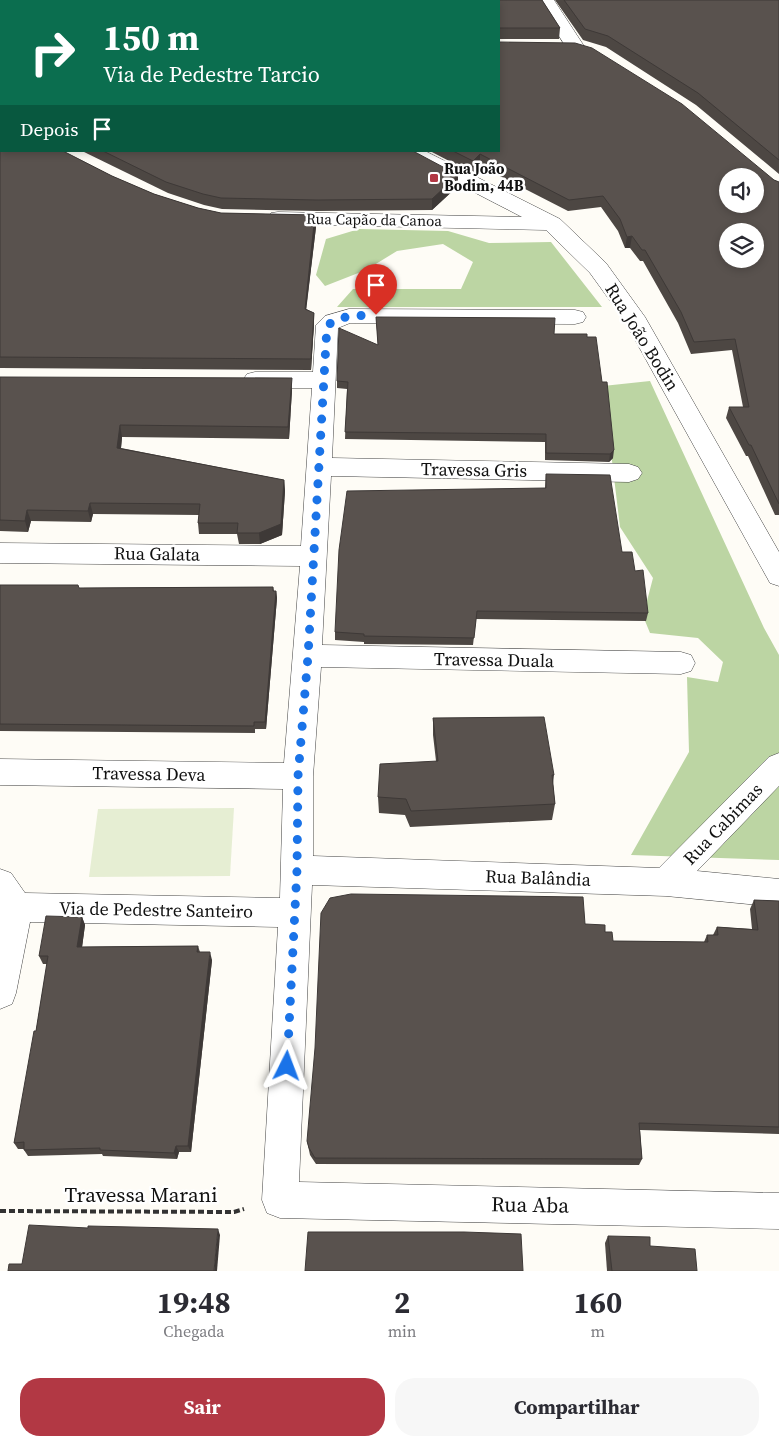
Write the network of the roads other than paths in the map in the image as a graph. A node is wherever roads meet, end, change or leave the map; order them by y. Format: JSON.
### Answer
{"nodes":[{"id":1,"x":545,"y":0,"type":"edge"},
{"id":2,"x":574,"y":47,"type":"edge"},
{"id":3,"x":411,"y":152,"type":"edge"},
{"id":4,"x":262,"y":218,"type":"edge"},
{"id":5,"x":552,"y":224,"type":"junction"},
{"id":6,"x":575,"y":317,"type":"dead end"},
{"id":7,"x":235,"y":380,"type":"edge"},
{"id":8,"x":324,"y":380,"type":"junction"},
{"id":9,"x":319,"y":467,"type":"junction"},
{"id":10,"x":629,"y":473,"type":"dead end"},
{"id":11,"x":0,"y":552,"type":"edge"},
{"id":12,"x":314,"y":556,"type":"junction"},
{"id":13,"x":779,"y":576,"type":"edge"},
{"id":14,"x":308,"y":656,"type":"junction"},
{"id":15,"x":680,"y":664,"type":"dead end"},
{"id":16,"x":779,"y":766,"type":"edge"},
{"id":17,"x":0,"y":772,"type":"edge"},
{"id":18,"x":298,"y":776,"type":"junction"},
{"id":19,"x":297,"y":870,"type":"junction"},
{"id":20,"x":666,"y":882,"type":"junction"},
{"id":21,"x":5,"y":890,"type":"edge"},
{"id":22,"x":779,"y":892,"type":"edge"},
{"id":23,"x":295,"y":913,"type":"junction"},
{"id":24,"x":0,"y":993,"type":"edge"},
{"id":25,"x":779,"y":1211,"type":"edge"}],
"edges":[{"from":1,"to":2,"type":"street"},
{"from":3,"to":5,"type":"street","name":"Rua João Bodin"},
{"from":4,"to":5,"type":"street","name":"Rua Capão da Canoa"},
{"from":5,"to":13,"type":"street","name":"Rua João Bodin"},
{"from":6,"to":8,"type":"street"},
{"from":7,"to":8,"type":"street"},
{"from":8,"to":9,"type":"street"},
{"from":9,"to":10,"type":"street","name":"Travessa Gris"},
{"from":9,"to":12,"type":"street"},
{"from":11,"to":12,"type":"street","name":"Rua Galata"},
{"from":12,"to":14,"type":"street"},
{"from":14,"to":15,"type":"street","name":"Travessa Duala"},
{"from":14,"to":18,"type":"street"},
{"from":16,"to":20,"type":"street","name":"Rua Cabimas"},
{"from":17,"to":18,"type":"street","name":"Travessa Deva"},
{"from":18,"to":19,"type":"street"},
{"from":19,"to":20,"type":"street","name":"Rua Balândia"},
{"from":19,"to":23,"type":"street"},
{"from":20,"to":22,"type":"street","name":"Rua Balândia"},
{"from":21,"to":23,"type":"street","name":"Via de Pedestre Santeiro"},
{"from":21,"to":24,"type":"street"},
{"from":23,"to":25,"type":"street","name":"Rua Aba"}]}
